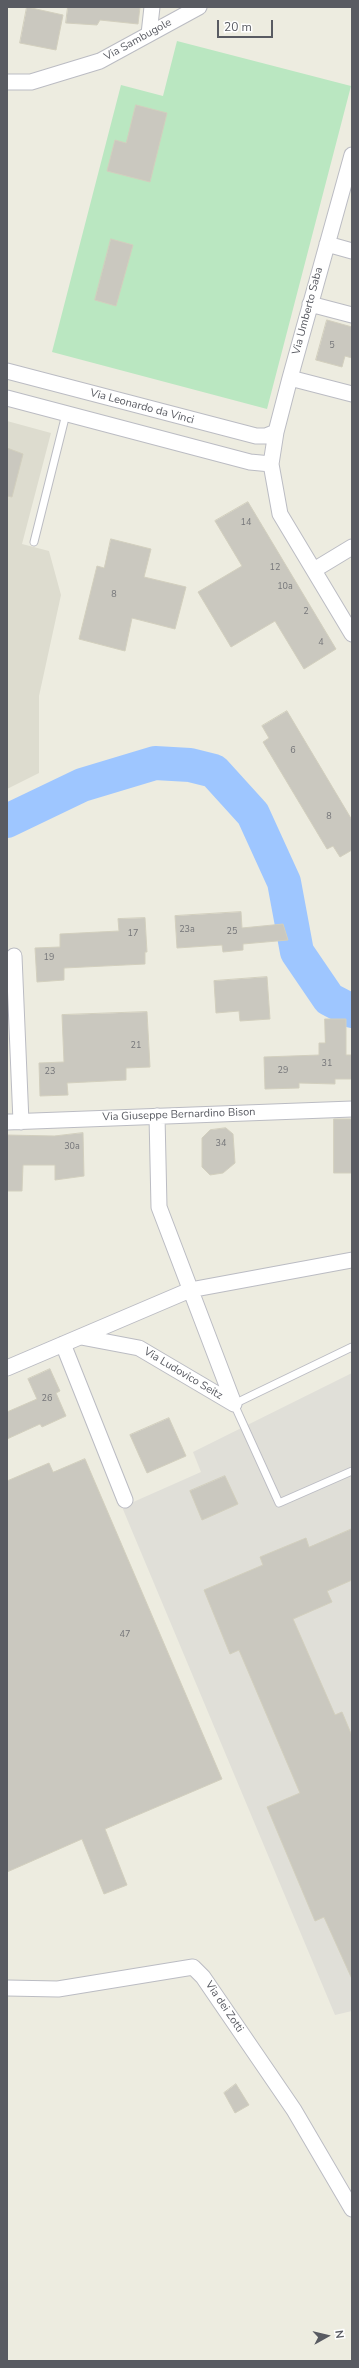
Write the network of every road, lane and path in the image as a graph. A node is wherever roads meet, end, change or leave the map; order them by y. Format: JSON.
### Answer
{"nodes":[{"id":1,"x":152,"y":7,"type":"edge"},
{"id":2,"x":199,"y":7,"type":"edge"},
{"id":3,"x":149,"y":34,"type":"junction"},
{"id":4,"x":7,"y":82,"type":"edge"},
{"id":5,"x":352,"y":155,"type":"edge"},
{"id":6,"x":327,"y":244,"type":"junction"},
{"id":7,"x":352,"y":251,"type":"edge"},
{"id":8,"x":310,"y":304,"type":"junction"},
{"id":9,"x":352,"y":315,"type":"edge"},
{"id":10,"x":7,"y":371,"type":"edge"},
{"id":11,"x":290,"y":378,"type":"junction"},
{"id":12,"x":352,"y":394,"type":"edge"},
{"id":13,"x":7,"y":398,"type":"edge"},
{"id":14,"x":66,"y":414,"type":"junction"},
{"id":15,"x":276,"y":432,"type":"junction"},
{"id":16,"x":271,"y":464,"type":"junction"},
{"id":17,"x":34,"y":542,"type":"dead end"},
{"id":18,"x":352,"y":547,"type":"edge"},
{"id":19,"x":314,"y":570,"type":"junction"},
{"id":20,"x":352,"y":634,"type":"edge"},
{"id":21,"x":14,"y":956,"type":"dead end"},
{"id":22,"x":352,"y":1109,"type":"edge"},
{"id":23,"x":157,"y":1116,"type":"junction"},
{"id":24,"x":14,"y":1122,"type":"edge"},
{"id":25,"x":352,"y":1260,"type":"edge"},
{"id":26,"x":190,"y":1290,"type":"junction"},
{"id":27,"x":81,"y":1337,"type":"junction"},
{"id":28,"x":63,"y":1344,"type":"junction"},
{"id":29,"x":352,"y":1347,"type":"edge"},
{"id":30,"x":7,"y":1368,"type":"edge"},
{"id":31,"x":234,"y":1404,"type":"junction"},
{"id":32,"x":352,"y":1472,"type":"edge"},
{"id":33,"x":125,"y":1500,"type":"dead end"},
{"id":34,"x":7,"y":1988,"type":"edge"},
{"id":35,"x":352,"y":2209,"type":"edge"}],
"edges":[{"from":1,"to":3,"type":"street"},
{"from":2,"to":3,"type":"street","name":"Via Sambugole"},
{"from":3,"to":4,"type":"street","name":"Via Sambugole"},
{"from":5,"to":6,"type":"street","name":"Via Umberto Saba"},
{"from":6,"to":7,"type":"street"},
{"from":6,"to":8,"type":"street","name":"Via Umberto Saba"},
{"from":8,"to":9,"type":"street"},
{"from":8,"to":11,"type":"street","name":"Via Umberto Saba"},
{"from":10,"to":15,"type":"street","name":"Via Leonardo da Vinci"},
{"from":11,"to":12,"type":"street"},
{"from":11,"to":15,"type":"street","name":"Via Umberto Saba"},
{"from":13,"to":14,"type":"street"},
{"from":14,"to":16,"type":"street"},
{"from":14,"to":17,"type":"lane"},
{"from":15,"to":16,"type":"street","name":"Via Umberto Saba"},
{"from":16,"to":19,"type":"street","name":"Via Umberto Saba"},
{"from":18,"to":19,"type":"street"},
{"from":19,"to":20,"type":"street","name":"Via Umberto Saba"},
{"from":21,"to":24,"type":"street"},
{"from":22,"to":23,"type":"street","name":"Via Giuseppe Bernardino Bison"},
{"from":23,"to":24,"type":"street","name":"Via Giuseppe Bernardino Bison"},
{"from":23,"to":26,"type":"street","name":"Via Ludovico Seitz"},
{"from":25,"to":26,"type":"street"},
{"from":26,"to":27,"type":"street"},
{"from":26,"to":31,"type":"street","name":"Via Ludovico Seitz"},
{"from":27,"to":28,"type":"street"},
{"from":27,"to":31,"type":"street","name":"Via Ludovico Seitz"},
{"from":28,"to":30,"type":"street"},
{"from":28,"to":33,"type":"street"},
{"from":29,"to":31,"type":"lane"},
{"from":31,"to":32,"type":"lane"},
{"from":34,"to":35,"type":"street","name":"Via dei Zotti"}]}
